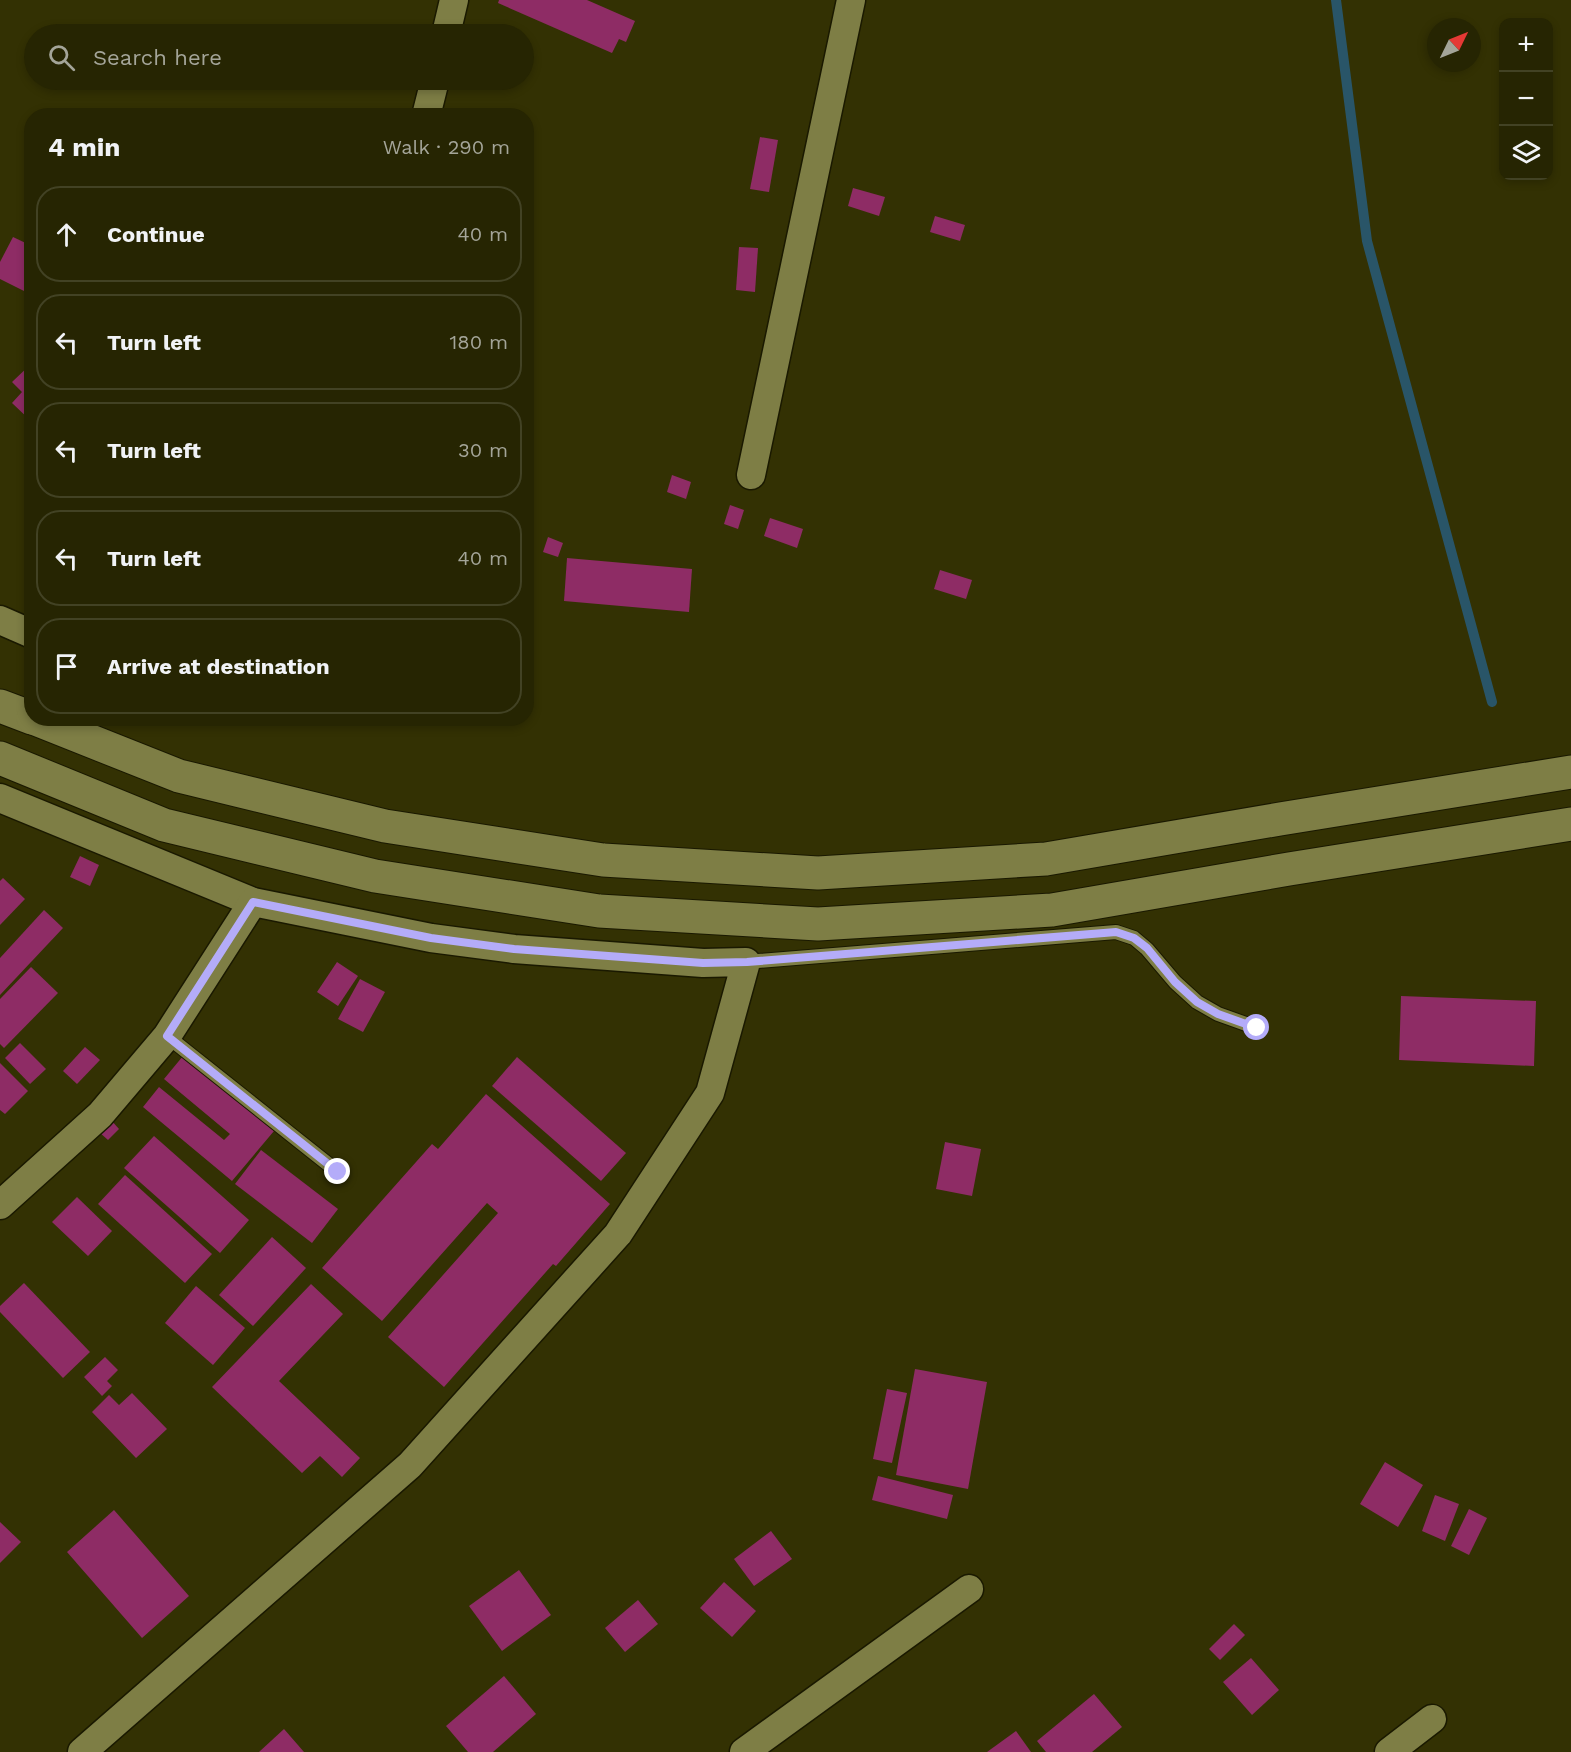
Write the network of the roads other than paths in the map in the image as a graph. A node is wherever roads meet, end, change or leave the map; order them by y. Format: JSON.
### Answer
{"nodes":[{"id":1,"x":454,"y":0,"type":"edge"},
{"id":2,"x":851,"y":0,"type":"edge"},
{"id":3,"x":448,"y":24,"type":"edge"},
{"id":4,"x":432,"y":90,"type":"edge"},
{"id":5,"x":428,"y":108,"type":"edge"},
{"id":6,"x":751,"y":475,"type":"dead end"},
{"id":7,"x":0,"y":620,"type":"edge"},
{"id":8,"x":24,"y":630,"type":"edge"},
{"id":9,"x":0,"y":706,"type":"edge"},
{"id":10,"x":24,"y":715,"type":"edge"},
{"id":11,"x":52,"y":726,"type":"edge"},
{"id":12,"x":0,"y":758,"type":"edge"},
{"id":13,"x":1571,"y":772,"type":"edge"},
{"id":14,"x":0,"y":798,"type":"edge"},
{"id":15,"x":1571,"y":824,"type":"edge"},
{"id":16,"x":253,"y":902,"type":"junction"},
{"id":17,"x":747,"y":962,"type":"junction"},
{"id":18,"x":1257,"y":1028,"type":"dead end"},
{"id":19,"x":167,"y":1036,"type":"junction"},
{"id":20,"x":338,"y":1172,"type":"dead end"},
{"id":21,"x":0,"y":1205,"type":"edge"},
{"id":22,"x":969,"y":1589,"type":"dead end"},
{"id":23,"x":1432,"y":1719,"type":"dead end"},
{"id":24,"x":82,"y":1752,"type":"edge"},
{"id":25,"x":744,"y":1752,"type":"edge"},
{"id":26,"x":1389,"y":1752,"type":"edge"}],
"edges":[{"from":1,"to":3,"type":"street"},
{"from":2,"to":6,"type":"street"},
{"from":4,"to":5,"type":"street"},
{"from":7,"to":8,"type":"street"},
{"from":9,"to":10,"type":"main road"},
{"from":11,"to":13,"type":"main road"},
{"from":12,"to":15,"type":"main road"},
{"from":14,"to":16,"type":"street"},
{"from":16,"to":17,"type":"street"},
{"from":16,"to":19,"type":"street"},
{"from":17,"to":18,"type":"lane"},
{"from":17,"to":24,"type":"street"},
{"from":19,"to":20,"type":"lane"},
{"from":19,"to":21,"type":"street"},
{"from":22,"to":25,"type":"street"},
{"from":23,"to":26,"type":"street"}]}
